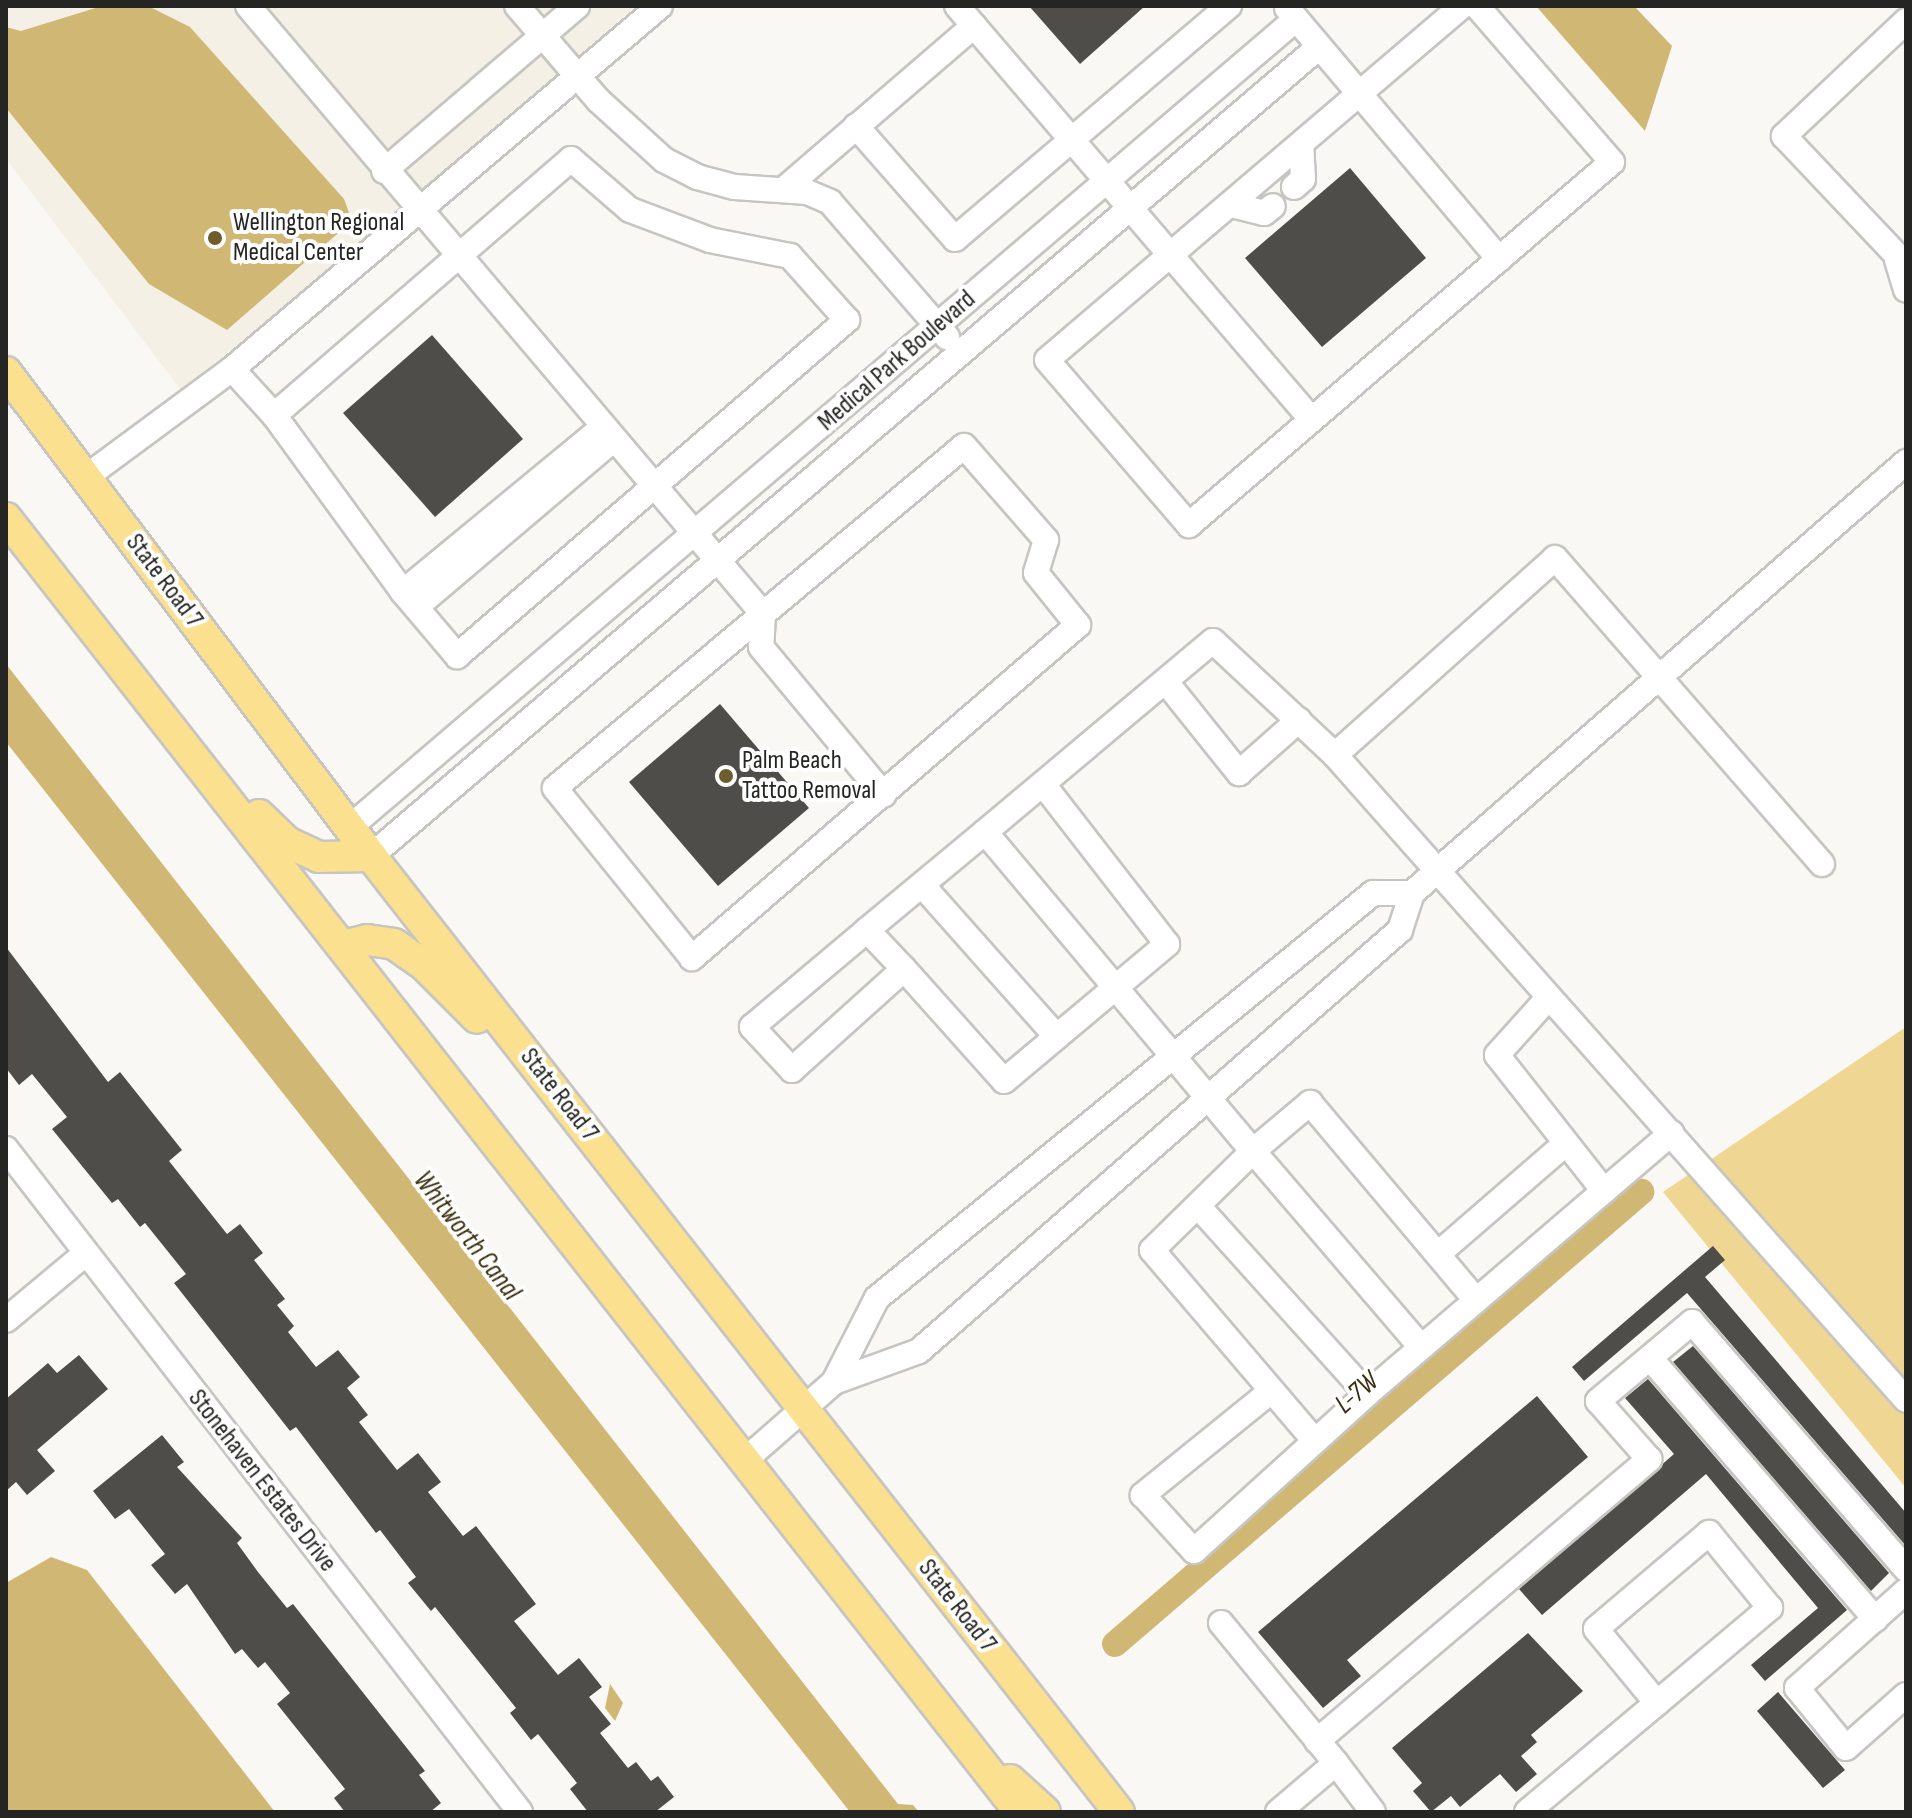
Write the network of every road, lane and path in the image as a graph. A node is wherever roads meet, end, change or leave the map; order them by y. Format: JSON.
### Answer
{"nodes":[{"id":1,"x":248,"y":6,"type":"edge"},
{"id":2,"x":517,"y":6,"type":"edge"},
{"id":3,"x":577,"y":6,"type":"edge"},
{"id":4,"x":660,"y":6,"type":"edge"},
{"id":5,"x":957,"y":6,"type":"edge"},
{"id":6,"x":1229,"y":6,"type":"edge"},
{"id":7,"x":1462,"y":6,"type":"edge"},
{"id":8,"x":1477,"y":6,"type":"edge"},
{"id":9,"x":1291,"y":12,"type":"edge"},
{"id":10,"x":1906,"y":21,"type":"edge"},
{"id":11,"x":974,"y":26,"type":"junction"},
{"id":12,"x":542,"y":35,"type":"junction"},
{"id":13,"x":1319,"y":47,"type":"junction"},
{"id":14,"x":577,"y":77,"type":"junction"},
{"id":15,"x":1359,"y":94,"type":"junction"},
{"id":16,"x":856,"y":126,"type":"junction"},
{"id":17,"x":1073,"y":139,"type":"junction"},
{"id":18,"x":1301,"y":145,"type":"junction"},
{"id":19,"x":384,"y":171,"type":"junction"},
{"id":20,"x":1109,"y":180,"type":"junction"},
{"id":21,"x":1294,"y":187,"type":"dead end"},
{"id":22,"x":783,"y":190,"type":"junction"},
{"id":23,"x":1232,"y":205,"type":"junction"},
{"id":24,"x":1273,"y":206,"type":"dead end"},
{"id":25,"x":1132,"y":207,"type":"junction"},
{"id":26,"x":418,"y":211,"type":"junction"},
{"id":27,"x":456,"y":256,"type":"junction"},
{"id":28,"x":1171,"y":258,"type":"junction"},
{"id":29,"x":1499,"y":259,"type":"junction"},
{"id":30,"x":1902,"y":262,"type":"edge"},
{"id":31,"x":1906,"y":290,"type":"edge"},
{"id":32,"x":938,"y":327,"type":"junction"},
{"id":33,"x":961,"y":354,"type":"junction"},
{"id":34,"x":232,"y":369,"type":"junction"},
{"id":35,"x":6,"y":372,"type":"edge"},
{"id":36,"x":274,"y":415,"type":"junction"},
{"id":37,"x":1312,"y":420,"type":"junction"},
{"id":38,"x":608,"y":433,"type":"junction"},
{"id":39,"x":1906,"y":462,"type":"edge"},
{"id":40,"x":86,"y":477,"type":"junction"},
{"id":41,"x":653,"y":485,"type":"junction"},
{"id":42,"x":6,"y":518,"type":"edge"},
{"id":43,"x":696,"y":535,"type":"junction"},
{"id":44,"x":720,"y":563,"type":"junction"},
{"id":45,"x":409,"y":600,"type":"junction"},
{"id":46,"x":763,"y":614,"type":"junction"},
{"id":47,"x":1655,"y":677,"type":"junction"},
{"id":48,"x":1166,"y":682,"type":"junction"},
{"id":49,"x":498,"y":703,"type":"junction"},
{"id":50,"x":1299,"y":720,"type":"junction"},
{"id":51,"x":522,"y":729,"type":"junction"},
{"id":52,"x":177,"y":735,"type":"junction"},
{"id":53,"x":1335,"y":755,"type":"junction"},
{"id":54,"x":1045,"y":787,"type":"junction"},
{"id":55,"x":884,"y":795,"type":"junction"},
{"id":56,"x":350,"y":827,"type":"junction"},
{"id":57,"x":985,"y":832,"type":"junction"},
{"id":58,"x":371,"y":856,"type":"junction"},
{"id":59,"x":1822,"y":864,"type":"dead end"},
{"id":60,"x":1437,"y":873,"type":"junction"},
{"id":61,"x":922,"y":885,"type":"junction"},
{"id":62,"x":1412,"y":893,"type":"junction"},
{"id":63,"x":867,"y":930,"type":"junction"},
{"id":64,"x":342,"y":946,"type":"junction"},
{"id":65,"x":904,"y":969,"type":"junction"},
{"id":66,"x":1116,"y":988,"type":"junction"},
{"id":67,"x":1549,"y":997,"type":"junction"},
{"id":68,"x":1057,"y":1037,"type":"junction"},
{"id":69,"x":1171,"y":1054,"type":"junction"},
{"id":70,"x":1207,"y":1095,"type":"junction"},
{"id":71,"x":580,"y":1122,"type":"junction"},
{"id":72,"x":1671,"y":1133,"type":"junction"},
{"id":73,"x":1566,"y":1143,"type":"junction"},
{"id":74,"x":6,"y":1149,"type":"edge"},
{"id":75,"x":1253,"y":1151,"type":"junction"},
{"id":76,"x":1604,"y":1191,"type":"junction"},
{"id":77,"x":1198,"y":1206,"type":"junction"},
{"id":78,"x":85,"y":1254,"type":"junction"},
{"id":79,"x":1438,"y":1254,"type":"junction"},
{"id":80,"x":1476,"y":1300,"type":"junction"},
{"id":81,"x":6,"y":1320,"type":"edge"},
{"id":82,"x":1421,"y":1347,"type":"junction"},
{"id":83,"x":1650,"y":1358,"type":"junction"},
{"id":84,"x":834,"y":1382,"type":"junction"},
{"id":85,"x":1270,"y":1392,"type":"junction"},
{"id":86,"x":1367,"y":1394,"type":"junction"},
{"id":87,"x":1906,"y":1400,"type":"edge"},
{"id":88,"x":805,"y":1412,"type":"junction"},
{"id":89,"x":1315,"y":1441,"type":"junction"},
{"id":90,"x":745,"y":1460,"type":"junction"},
{"id":91,"x":1906,"y":1569,"type":"edge"},
{"id":92,"x":1906,"y":1591,"type":"edge"},
{"id":93,"x":1875,"y":1619,"type":"junction"},
{"id":94,"x":1221,"y":1623,"type":"dead end"},
{"id":95,"x":1906,"y":1695,"type":"edge"},
{"id":96,"x":1657,"y":1703,"type":"junction"},
{"id":97,"x":950,"y":1724,"type":"junction"},
{"id":98,"x":1317,"y":1741,"type":"junction"},
{"id":99,"x":1336,"y":1763,"type":"junction"},
{"id":100,"x":520,"y":1812,"type":"edge"},
{"id":101,"x":1020,"y":1812,"type":"edge"},
{"id":102,"x":1045,"y":1812,"type":"edge"},
{"id":103,"x":1119,"y":1812,"type":"edge"},
{"id":104,"x":1278,"y":1812,"type":"edge"},
{"id":105,"x":1373,"y":1812,"type":"edge"},
{"id":106,"x":1527,"y":1812,"type":"edge"}],
"edges":[{"from":1,"to":19,"type":"street"},
{"from":2,"to":12,"type":"street"},
{"from":3,"to":12,"type":"street"},
{"from":4,"to":14,"type":"street"},
{"from":5,"to":11,"type":"street"},
{"from":6,"to":17,"type":"street"},
{"from":7,"to":15,"type":"street"},
{"from":8,"to":29,"type":"street"},
{"from":9,"to":13,"type":"street"},
{"from":9,"to":20,"type":"street","name":"Medical Park Boulevard"},
{"from":10,"to":30,"type":"street"},
{"from":11,"to":16,"type":"street"},
{"from":11,"to":17,"type":"street"},
{"from":12,"to":14,"type":"street"},
{"from":12,"to":19,"type":"street"},
{"from":13,"to":15,"type":"street"},
{"from":13,"to":25,"type":"street","name":"Medical Park Boulevard"},
{"from":14,"to":22,"type":"street"},
{"from":14,"to":26,"type":"street"},
{"from":15,"to":18,"type":"street"},
{"from":15,"to":29,"type":"street"},
{"from":16,"to":17,"type":"street"},
{"from":16,"to":22,"type":"street"},
{"from":17,"to":20,"type":"street"},
{"from":18,"to":21,"type":"street"},
{"from":18,"to":23,"type":"street"},
{"from":19,"to":26,"type":"street"},
{"from":20,"to":25,"type":"street"},
{"from":20,"to":32,"type":"street","name":"Medical Park Boulevard"},
{"from":22,"to":32,"type":"street"},
{"from":23,"to":24,"type":"street"},
{"from":23,"to":28,"type":"street"},
{"from":25,"to":28,"type":"street"},
{"from":25,"to":33,"type":"street","name":"Medical Park Boulevard"},
{"from":26,"to":27,"type":"street"},
{"from":26,"to":34,"type":"street"},
{"from":27,"to":36,"type":"street"},
{"from":27,"to":38,"type":"street"},
{"from":27,"to":41,"type":"street"},
{"from":28,"to":37,"type":"street"},
{"from":28,"to":37,"type":"street"},
{"from":29,"to":37,"type":"street"},
{"from":30,"to":31,"type":"street"},
{"from":32,"to":33,"type":"street"},
{"from":32,"to":43,"type":"street","name":"Medical Park Boulevard"},
{"from":33,"to":44,"type":"street","name":"Medical Park Boulevard"},
{"from":34,"to":36,"type":"street"},
{"from":34,"to":40,"type":"street"},
{"from":35,"to":40,"type":"main road","name":"State Road 7"},
{"from":36,"to":45,"type":"street"},
{"from":38,"to":41,"type":"street"},
{"from":38,"to":45,"type":"street"},
{"from":39,"to":47,"type":"street"},
{"from":40,"to":56,"type":"main road","name":"State Road 7"},
{"from":41,"to":43,"type":"street"},
{"from":41,"to":45,"type":"street"},
{"from":42,"to":52,"type":"main road"},
{"from":43,"to":44,"type":"street"},
{"from":43,"to":49,"type":"street","name":"Medical Park Boulevard"},
{"from":44,"to":46,"type":"street"},
{"from":44,"to":51,"type":"street","name":"Medical Park Boulevard"},
{"from":46,"to":55,"type":"street"},
{"from":46,"to":55,"type":"street"},
{"from":46,"to":55,"type":"street"},
{"from":47,"to":53,"type":"street"},
{"from":47,"to":59,"type":"street"},
{"from":47,"to":60,"type":"street"},
{"from":48,"to":50,"type":"street"},
{"from":48,"to":50,"type":"street"},
{"from":48,"to":54,"type":"street"},
{"from":49,"to":51,"type":"street"},
{"from":49,"to":56,"type":"street","name":"Medical Park Boulevard"},
{"from":50,"to":53,"type":"street"},
{"from":51,"to":58,"type":"street","name":"Medical Park Boulevard"},
{"from":52,"to":58,"type":"main road"},
{"from":52,"to":64,"type":"main road"},
{"from":53,"to":60,"type":"street"},
{"from":54,"to":57,"type":"street"},
{"from":54,"to":66,"type":"street"},
{"from":56,"to":58,"type":"main road","name":"State Road 7"},
{"from":57,"to":61,"type":"street"},
{"from":57,"to":66,"type":"street"},
{"from":58,"to":71,"type":"main road","name":"State Road 7"},
{"from":60,"to":62,"type":"street"},
{"from":60,"to":67,"type":"street"},
{"from":61,"to":63,"type":"street"},
{"from":61,"to":68,"type":"street"},
{"from":62,"to":69,"type":"street"},
{"from":62,"to":70,"type":"street"},
{"from":63,"to":65,"type":"street"},
{"from":63,"to":65,"type":"street"},
{"from":64,"to":71,"type":"main road"},
{"from":64,"to":90,"type":"main road"},
{"from":65,"to":68,"type":"street"},
{"from":66,"to":68,"type":"street"},
{"from":66,"to":69,"type":"street"},
{"from":67,"to":72,"type":"street"},
{"from":67,"to":73,"type":"street"},
{"from":69,"to":70,"type":"street"},
{"from":69,"to":84,"type":"street"},
{"from":70,"to":75,"type":"street"},
{"from":70,"to":84,"type":"street"},
{"from":71,"to":88,"type":"main road","name":"State Road 7"},
{"from":72,"to":76,"type":"street"},
{"from":72,"to":87,"type":"street"},
{"from":73,"to":76,"type":"street"},
{"from":73,"to":79,"type":"street"},
{"from":74,"to":78,"type":"street","name":"Stonehaven Estates Drive"},
{"from":75,"to":77,"type":"street"},
{"from":75,"to":79,"type":"street"},
{"from":75,"to":82,"type":"street"},
{"from":76,"to":80,"type":"street"},
{"from":77,"to":85,"type":"street"},
{"from":77,"to":86,"type":"street"},
{"from":78,"to":81,"type":"street"},
{"from":78,"to":100,"type":"street","name":"Stonehaven Estates Drive"},
{"from":79,"to":80,"type":"street"},
{"from":80,"to":82,"type":"street"},
{"from":82,"to":86,"type":"street"},
{"from":83,"to":91,"type":"street"},
{"from":83,"to":93,"type":"street"},
{"from":83,"to":98,"type":"street"},
{"from":84,"to":88,"type":"street"},
{"from":85,"to":89,"type":"street"},
{"from":85,"to":89,"type":"street"},
{"from":86,"to":89,"type":"street"},
{"from":88,"to":90,"type":"street"},
{"from":88,"to":103,"type":"main road","name":"State Road 7"},
{"from":90,"to":97,"type":"main road"},
{"from":92,"to":93,"type":"street"},
{"from":93,"to":95,"type":"street"},
{"from":94,"to":98,"type":"street"},
{"from":96,"to":96,"type":"street"},
{"from":96,"to":106,"type":"street"},
{"from":97,"to":101,"type":"main road"},
{"from":97,"to":102,"type":"main road"},
{"from":98,"to":99,"type":"street"},
{"from":99,"to":104,"type":"street"},
{"from":99,"to":105,"type":"street"}]}
